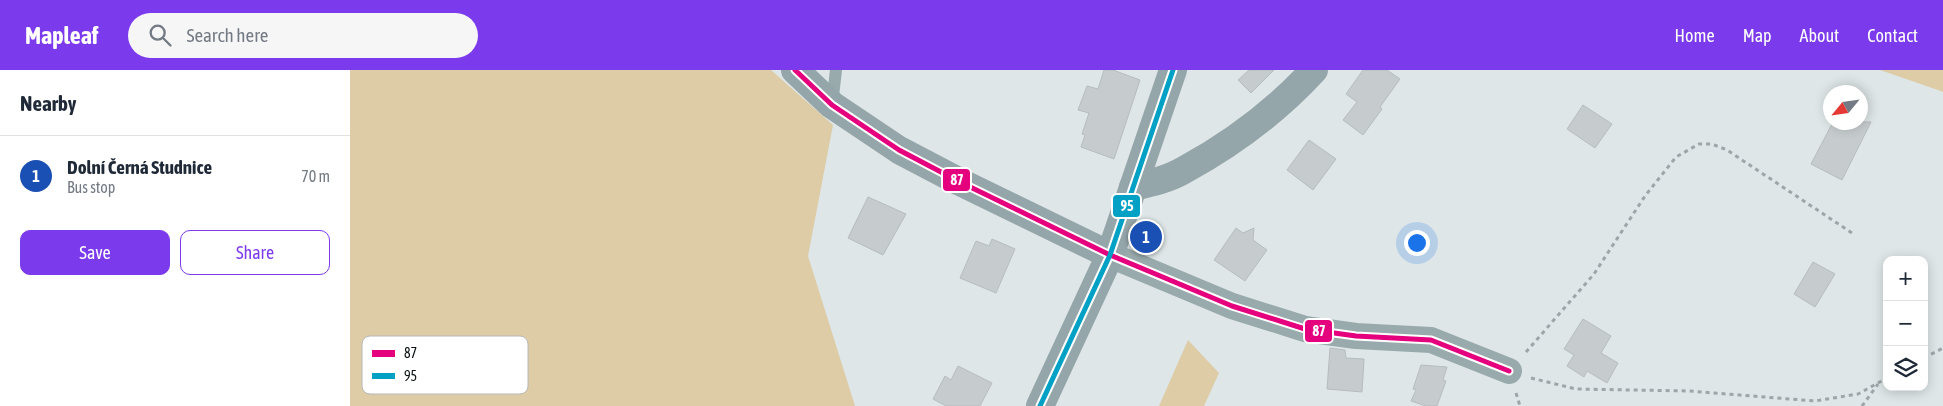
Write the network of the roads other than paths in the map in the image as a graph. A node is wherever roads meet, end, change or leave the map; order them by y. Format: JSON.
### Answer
{"nodes":[{"id":1,"x":795,"y":70,"type":"edge"},
{"id":2,"x":836,"y":70,"type":"edge"},
{"id":3,"x":1173,"y":70,"type":"edge"},
{"id":4,"x":1314,"y":70,"type":"edge"},
{"id":5,"x":832,"y":105,"type":"junction"},
{"id":6,"x":1134,"y":187,"type":"junction"},
{"id":7,"x":1110,"y":255,"type":"junction"},
{"id":8,"x":1509,"y":371,"type":"road end"},
{"id":9,"x":1040,"y":406,"type":"edge"}],
"edges":[{"from":1,"to":5,"type":"street"},
{"from":2,"to":5,"type":"lane"},
{"from":3,"to":6,"type":"street"},
{"from":4,"to":6,"type":"street"},
{"from":5,"to":7,"type":"street"},
{"from":6,"to":7,"type":"street"},
{"from":7,"to":8,"type":"street"},
{"from":7,"to":9,"type":"street"}]}
